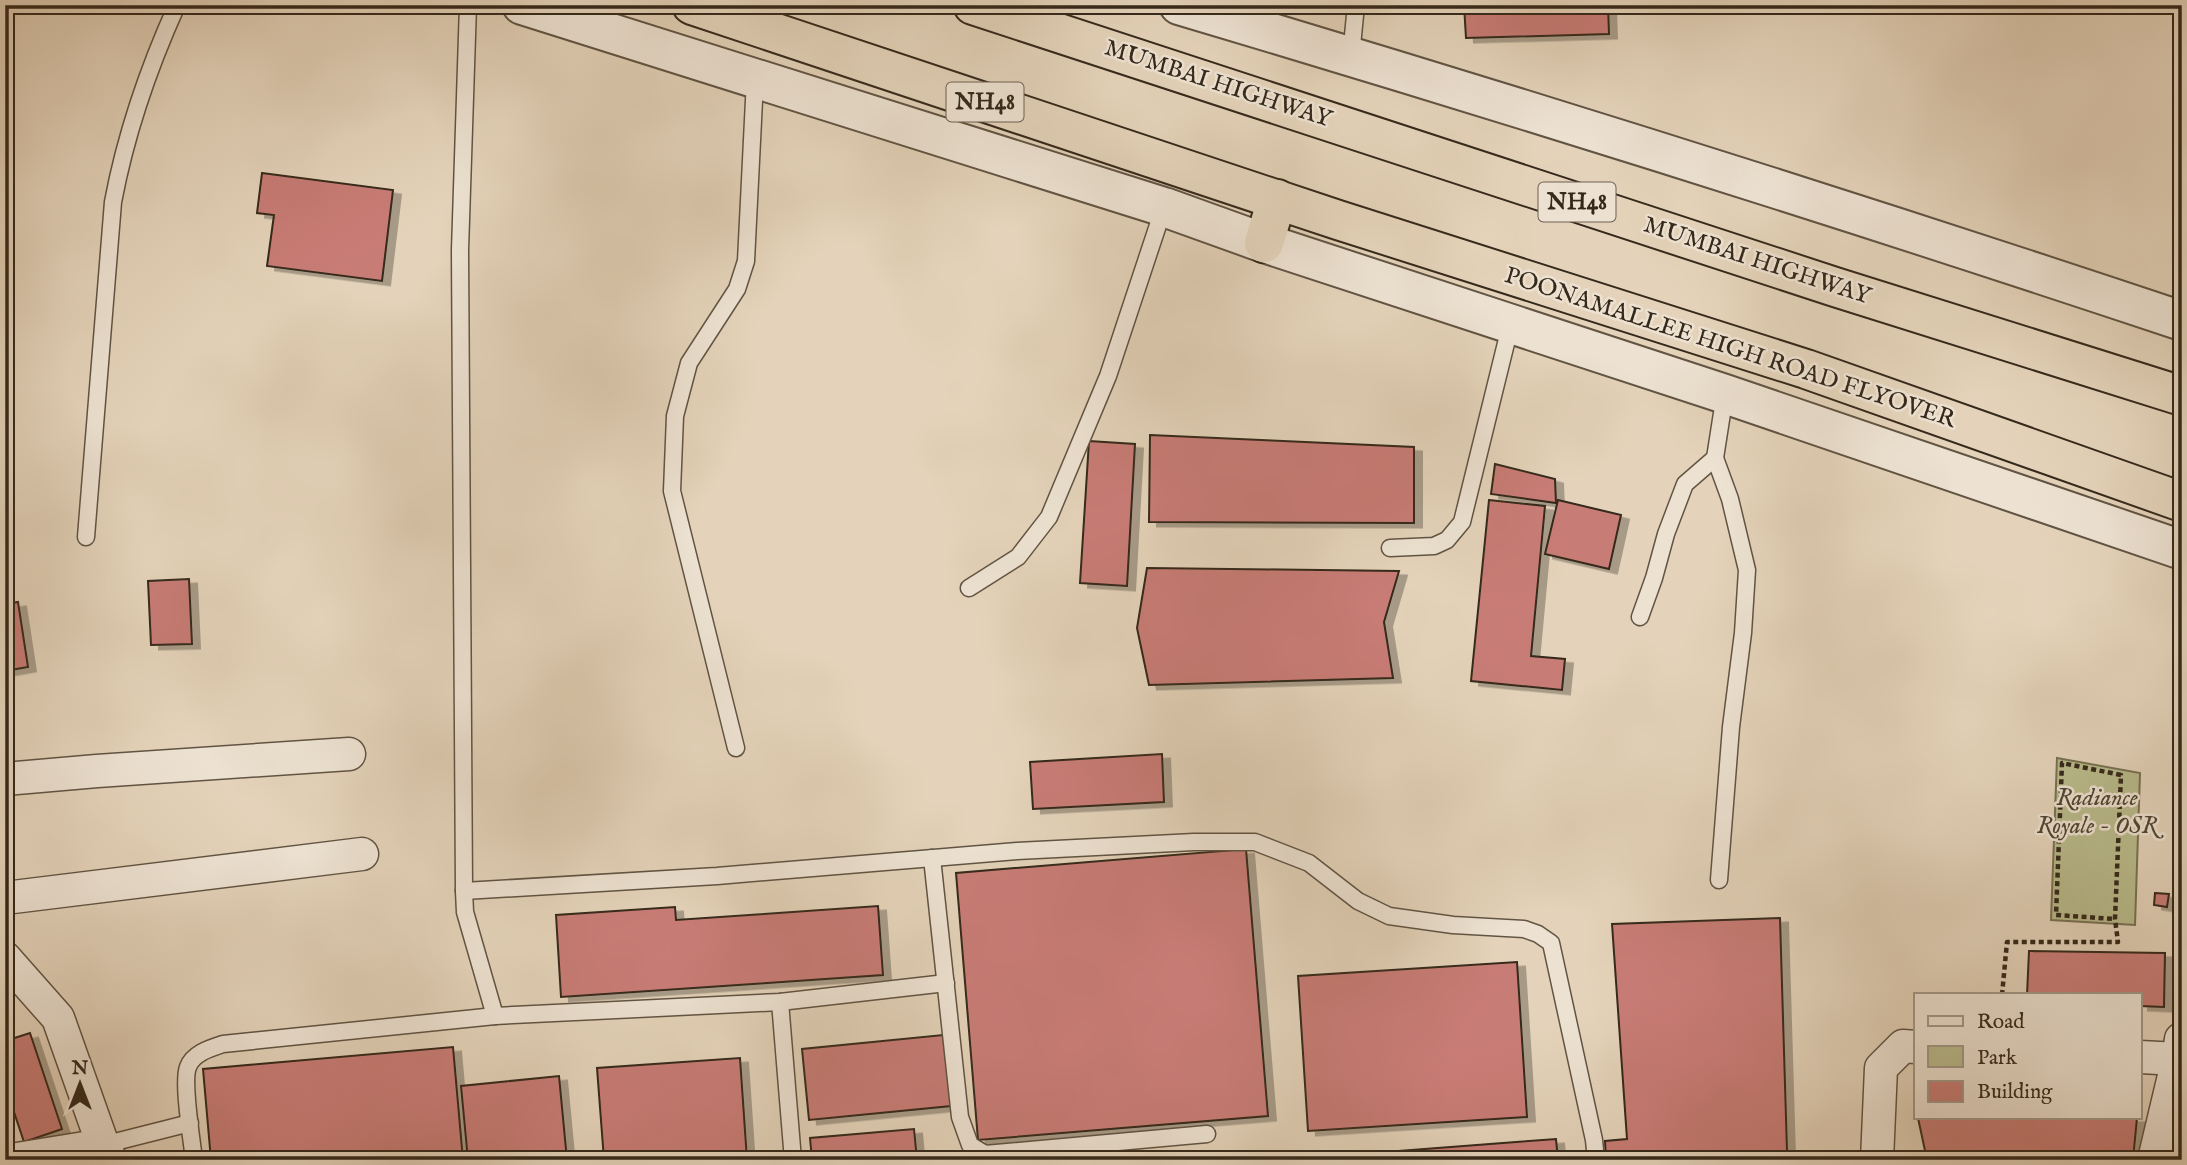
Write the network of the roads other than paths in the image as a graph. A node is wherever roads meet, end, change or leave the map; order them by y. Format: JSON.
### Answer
{"nodes":[{"id":1,"x":177,"y":5,"type":"edge"},
{"id":2,"x":468,"y":5,"type":"edge"},
{"id":3,"x":522,"y":5,"type":"edge"},
{"id":4,"x":692,"y":5,"type":"edge"},
{"id":5,"x":974,"y":5,"type":"edge"},
{"id":6,"x":1179,"y":5,"type":"edge"},
{"id":7,"x":1356,"y":5,"type":"edge"},
{"id":8,"x":1351,"y":56,"type":"junction"},
{"id":9,"x":755,"y":80,"type":"junction"},
{"id":10,"x":1277,"y":200,"type":"junction"},
{"id":11,"x":1164,"y":207,"type":"junction"},
{"id":12,"x":1264,"y":243,"type":"junction"},
{"id":13,"x":2182,"y":321,"type":"edge"},
{"id":14,"x":1511,"y":323,"type":"junction"},
{"id":15,"x":1725,"y":394,"type":"junction"},
{"id":16,"x":2182,"y":397,"type":"edge"},
{"id":17,"x":1714,"y":458,"type":"junction"},
{"id":18,"x":2182,"y":502,"type":"edge"},
{"id":19,"x":86,"y":537,"type":"dead end"},
{"id":20,"x":1391,"y":548,"type":"dead end"},
{"id":21,"x":2182,"y":550,"type":"edge"},
{"id":22,"x":969,"y":588,"type":"dead end"},
{"id":23,"x":1640,"y":618,"type":"dead end"},
{"id":24,"x":736,"y":748,"type":"dead end"},
{"id":25,"x":349,"y":754,"type":"dead end"},
{"id":26,"x":5,"y":779,"type":"edge"},
{"id":27,"x":362,"y":854,"type":"dead end"},
{"id":28,"x":932,"y":858,"type":"junction"},
{"id":29,"x":1719,"y":880,"type":"dead end"},
{"id":30,"x":464,"y":891,"type":"junction"},
{"id":31,"x":5,"y":898,"type":"edge"},
{"id":32,"x":5,"y":958,"type":"edge"},
{"id":33,"x":946,"y":983,"type":"junction"},
{"id":34,"x":780,"y":1002,"type":"junction"},
{"id":35,"x":495,"y":1016,"type":"junction"},
{"id":36,"x":1914,"y":1047,"type":"edge"},
{"id":37,"x":2180,"y":1048,"type":"edge"},
{"id":38,"x":2142,"y":1057,"type":"edge"},
{"id":39,"x":190,"y":1123,"type":"junction"},
{"id":40,"x":1207,"y":1134,"type":"dead end"},
{"id":41,"x":107,"y":1152,"type":"edge"},
{"id":42,"x":11,"y":1160,"type":"edge"},
{"id":43,"x":194,"y":1160,"type":"edge"},
{"id":44,"x":793,"y":1160,"type":"edge"},
{"id":45,"x":1596,"y":1160,"type":"edge"},
{"id":46,"x":1877,"y":1160,"type":"edge"},
{"id":47,"x":2154,"y":1160,"type":"edge"}],
"edges":[{"from":1,"to":19,"type":"lane"},
{"from":2,"to":30,"type":"lane"},
{"from":3,"to":9,"type":"street"},
{"from":4,"to":10,"type":"highway","number":"NH48"},
{"from":5,"to":16,"type":"highway","name":"MUMBAI HIGHWAY","number":"NH48"},
{"from":6,"to":8,"type":"street"},
{"from":7,"to":8,"type":"lane"},
{"from":8,"to":13,"type":"street"},
{"from":9,"to":11,"type":"street"},
{"from":9,"to":24,"type":"lane"},
{"from":10,"to":12,"type":"highway"},
{"from":10,"to":18,"type":"highway","name":"POONAMALLEE HIGH ROAD FLYOVER","number":"NH48"},
{"from":11,"to":12,"type":"street"},
{"from":11,"to":22,"type":"lane"},
{"from":12,"to":14,"type":"street"},
{"from":14,"to":15,"type":"street"},
{"from":14,"to":20,"type":"lane"},
{"from":15,"to":17,"type":"lane"},
{"from":15,"to":21,"type":"street"},
{"from":17,"to":23,"type":"lane"},
{"from":17,"to":29,"type":"lane"},
{"from":25,"to":26,"type":"street"},
{"from":27,"to":31,"type":"street"},
{"from":28,"to":30,"type":"lane"},
{"from":28,"to":33,"type":"lane"},
{"from":28,"to":45,"type":"lane"},
{"from":30,"to":35,"type":"lane"},
{"from":32,"to":41,"type":"street"},
{"from":33,"to":34,"type":"lane"},
{"from":33,"to":40,"type":"lane"},
{"from":34,"to":35,"type":"lane"},
{"from":34,"to":44,"type":"lane"},
{"from":35,"to":39,"type":"lane"},
{"from":36,"to":46,"type":"street"},
{"from":37,"to":38,"type":"street"},
{"from":37,"to":47,"type":"street"},
{"from":39,"to":41,"type":"lane"},
{"from":39,"to":43,"type":"lane"},
{"from":41,"to":42,"type":"street"}]}
